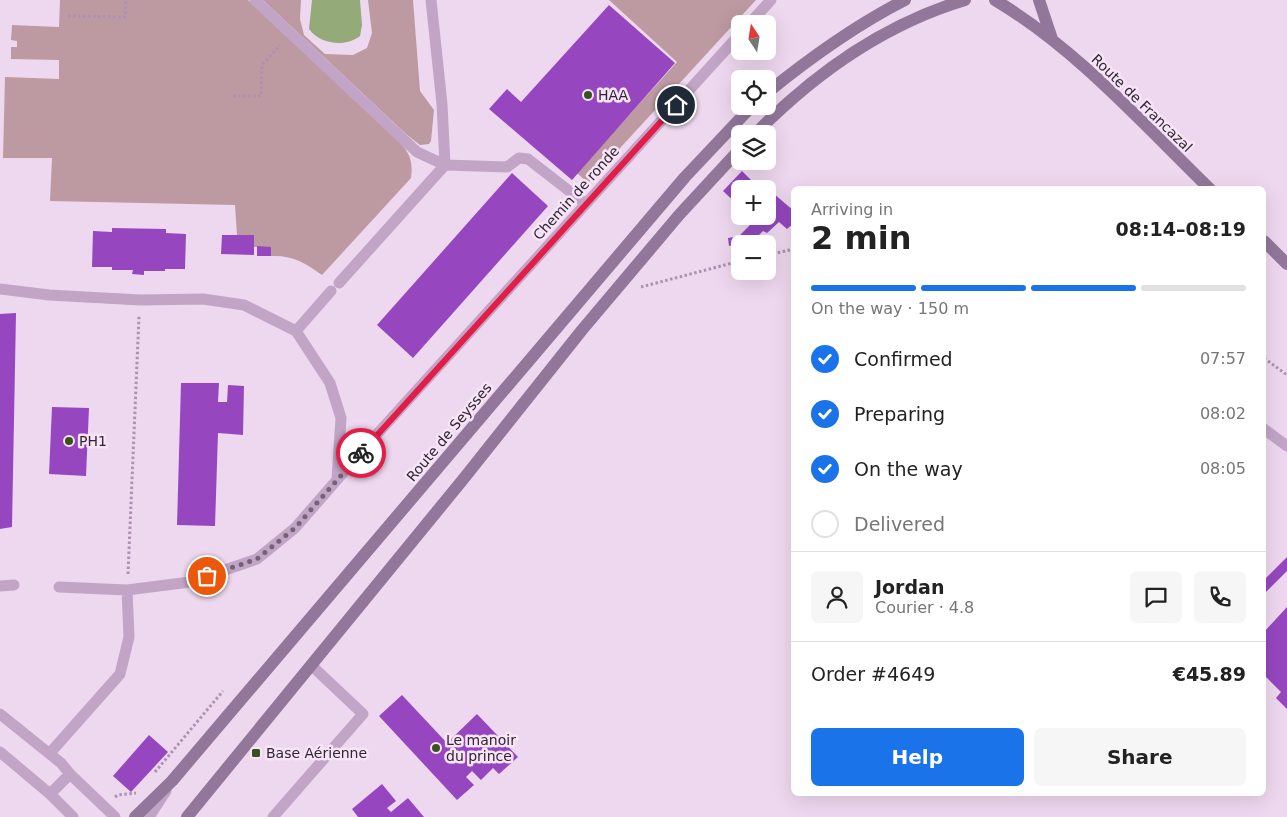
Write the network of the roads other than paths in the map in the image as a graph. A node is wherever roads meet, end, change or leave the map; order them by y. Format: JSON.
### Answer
{"nodes":[{"id":1,"x":255,"y":0,"type":"edge"},
{"id":2,"x":431,"y":0,"type":"edge"},
{"id":3,"x":771,"y":0,"type":"edge"},
{"id":4,"x":905,"y":0,"type":"edge"},
{"id":5,"x":966,"y":0,"type":"edge"},
{"id":6,"x":995,"y":0,"type":"edge"},
{"id":7,"x":1039,"y":0,"type":"edge"},
{"id":8,"x":757,"y":15,"type":"edge"},
{"id":9,"x":1052,"y":39,"type":"junction"},
{"id":10,"x":731,"y":44,"type":"edge"},
{"id":11,"x":776,"y":85,"type":"edge"},
{"id":12,"x":744,"y":115,"type":"edge"},
{"id":13,"x":765,"y":125,"type":"edge"},
{"id":14,"x":731,"y":159,"type":"edge"},
{"id":15,"x":446,"y":165,"type":"junction"},
{"id":16,"x":1207,"y":186,"type":"edge"},
{"id":17,"x":586,"y":204,"type":"junction"},
{"id":18,"x":1266,"y":243,"type":"edge"},
{"id":19,"x":1287,"y":264,"type":"edge"},
{"id":20,"x":0,"y":289,"type":"edge"},
{"id":21,"x":296,"y":331,"type":"junction"},
{"id":22,"x":1266,"y":430,"type":"edge"},
{"id":23,"x":1287,"y":446,"type":"edge"},
{"id":24,"x":337,"y":479,"type":"junction"},
{"id":25,"x":14,"y":585,"type":"dead end"},
{"id":26,"x":0,"y":586,"type":"edge"},
{"id":27,"x":59,"y":587,"type":"dead end"},
{"id":28,"x":127,"y":590,"type":"junction"},
{"id":29,"x":311,"y":665,"type":"junction"},
{"id":30,"x":0,"y":714,"type":"edge"},
{"id":31,"x":0,"y":752,"type":"edge"},
{"id":32,"x":50,"y":753,"type":"junction"},
{"id":33,"x":70,"y":774,"type":"junction"},
{"id":34,"x":172,"y":781,"type":"junction"},
{"id":35,"x":50,"y":794,"type":"junction"},
{"id":36,"x":74,"y":817,"type":"edge"},
{"id":37,"x":115,"y":817,"type":"edge"},
{"id":38,"x":135,"y":817,"type":"edge"},
{"id":39,"x":149,"y":817,"type":"edge"},
{"id":40,"x":187,"y":817,"type":"edge"},
{"id":41,"x":274,"y":817,"type":"edge"}],
"edges":[{"from":1,"to":15,"type":"lane"},
{"from":2,"to":15,"type":"lane"},
{"from":3,"to":8,"type":"lane"},
{"from":4,"to":11,"type":"main road"},
{"from":5,"to":13,"type":"main road"},
{"from":6,"to":9,"type":"main road","name":"Route de Francazal"},
{"from":7,"to":9,"type":"main road","name":"Route de Francazal"},
{"from":9,"to":16,"type":"main road","name":"Route de Francazal"},
{"from":10,"to":17,"type":"lane","name":"Chemin de ronde"},
{"from":12,"to":34,"type":"main road","name":"Route de Seysses"},
{"from":14,"to":29,"type":"main road"},
{"from":15,"to":17,"type":"lane"},
{"from":15,"to":21,"type":"lane"},
{"from":17,"to":24,"type":"lane","name":"Chemin de ronde"},
{"from":18,"to":19,"type":"main road"},
{"from":20,"to":21,"type":"lane"},
{"from":21,"to":24,"type":"lane"},
{"from":22,"to":23,"type":"lane"},
{"from":24,"to":28,"type":"lane"},
{"from":25,"to":26,"type":"lane"},
{"from":27,"to":28,"type":"lane"},
{"from":28,"to":32,"type":"lane"},
{"from":29,"to":40,"type":"main road"},
{"from":29,"to":41,"type":"lane"},
{"from":30,"to":32,"type":"lane"},
{"from":31,"to":35,"type":"lane"},
{"from":32,"to":33,"type":"lane"},
{"from":33,"to":35,"type":"lane"},
{"from":33,"to":37,"type":"lane"},
{"from":34,"to":38,"type":"main road","name":"Route de Seysses"},
{"from":34,"to":39,"type":"lane","name":"Route de Seysses"},
{"from":35,"to":36,"type":"lane"}]}
